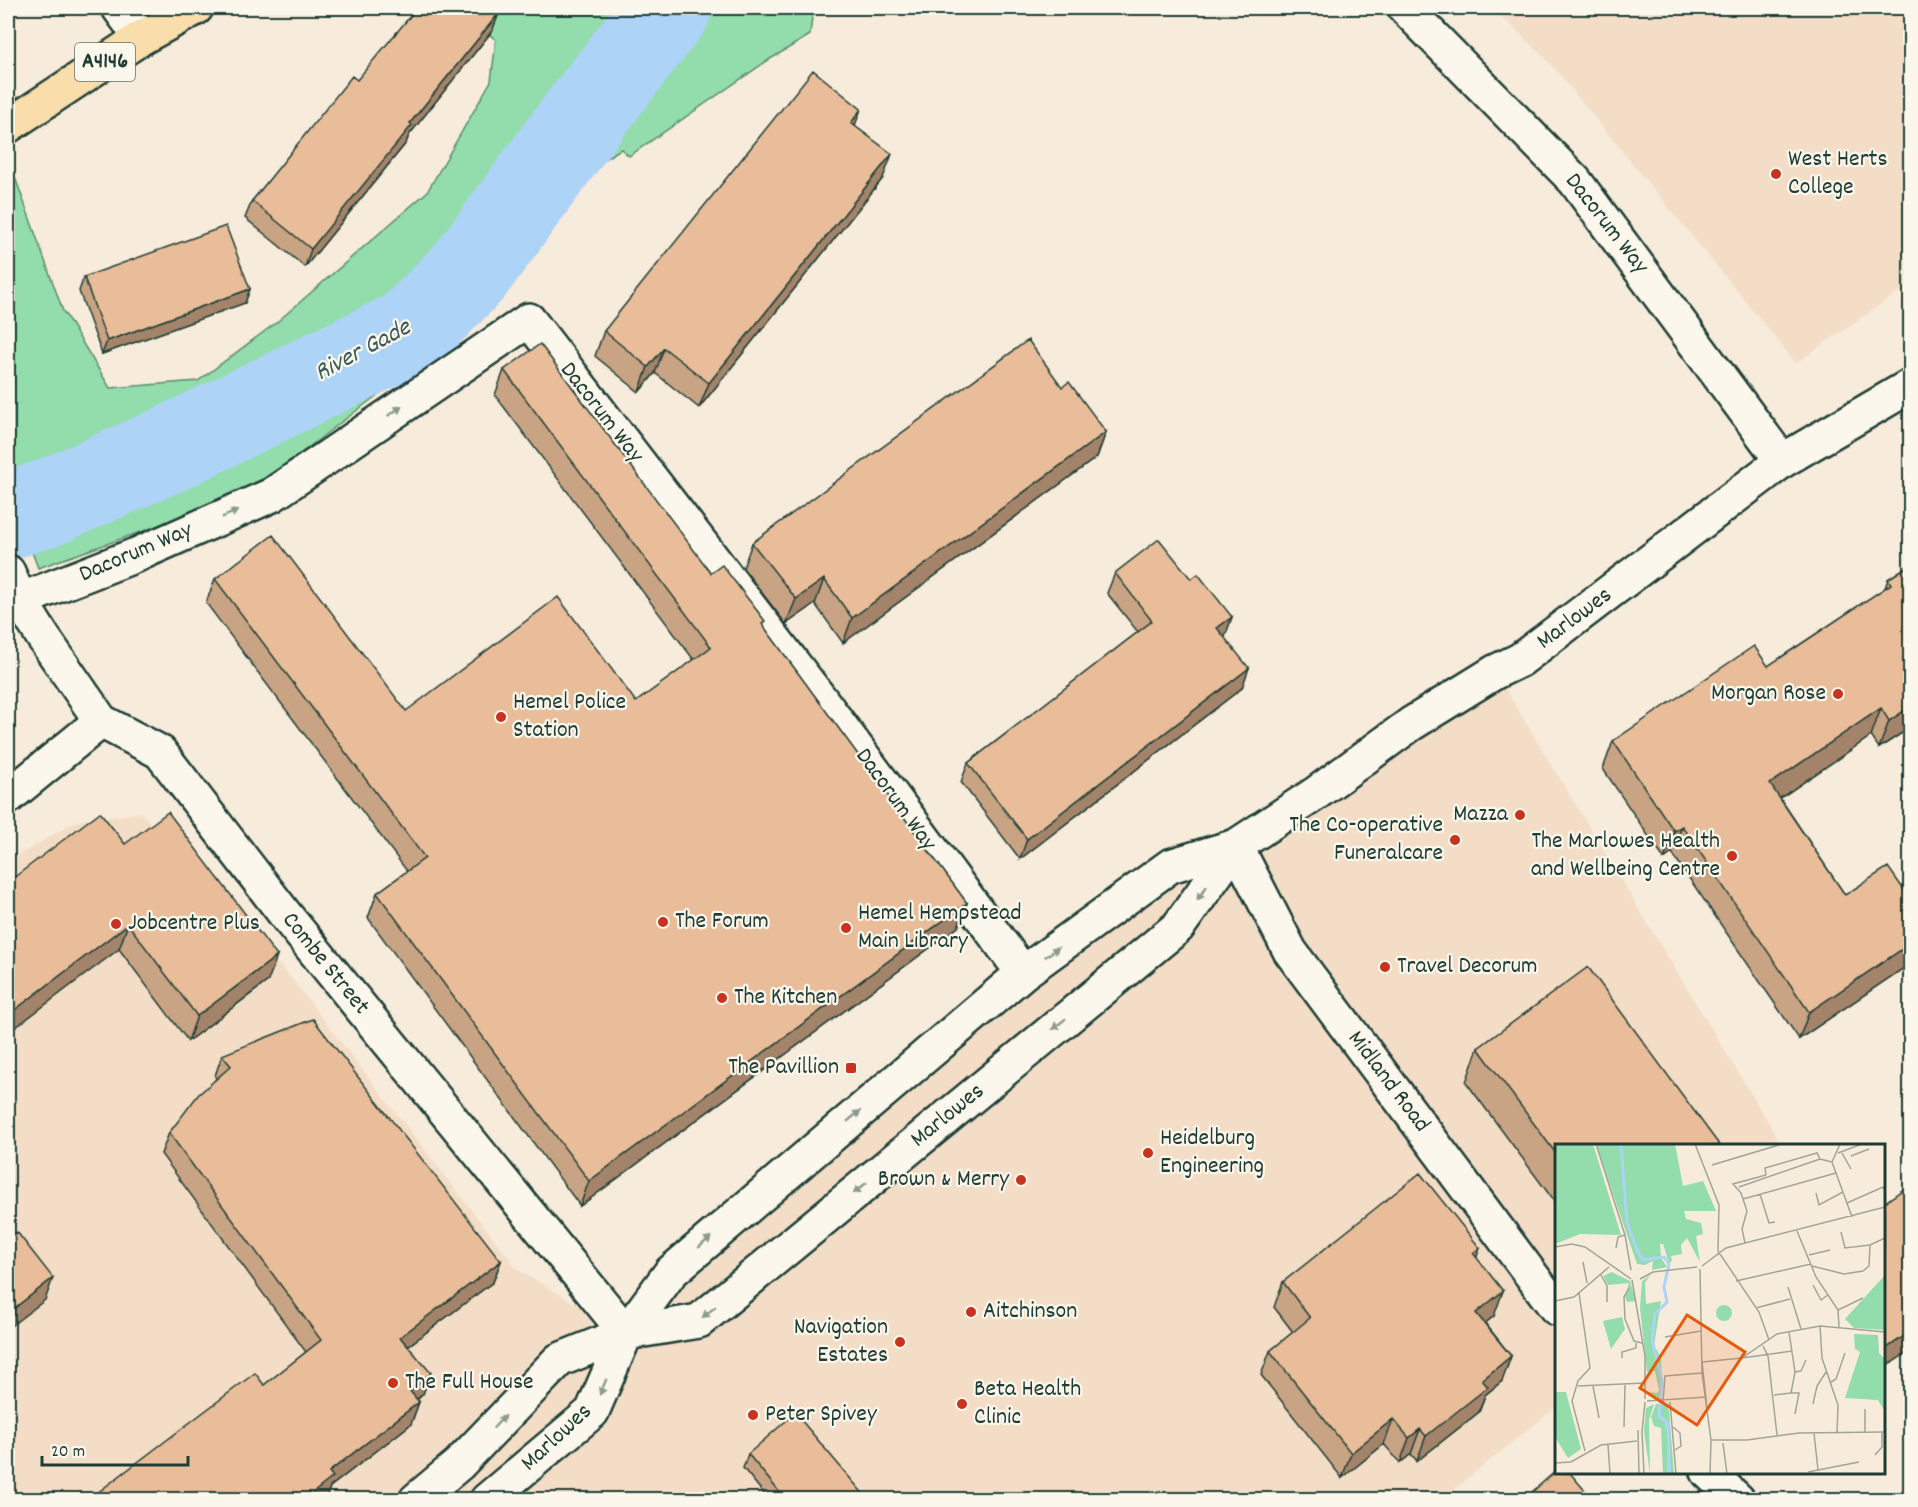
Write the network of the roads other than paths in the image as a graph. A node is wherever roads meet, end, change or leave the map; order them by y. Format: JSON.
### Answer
{"nodes":[{"id":1,"x":119,"y":8,"type":"edge"},
{"id":2,"x":196,"y":8,"type":"edge"},
{"id":3,"x":1405,"y":8,"type":"edge"},
{"id":4,"x":141,"y":38,"type":"junction"},
{"id":5,"x":8,"y":126,"type":"edge"},
{"id":6,"x":1911,"y":386,"type":"edge"},
{"id":7,"x":1782,"y":461,"type":"junction"},
{"id":8,"x":14,"y":586,"type":"edge"},
{"id":9,"x":100,"y":721,"type":"junction"},
{"id":10,"x":8,"y":797,"type":"edge"},
{"id":11,"x":1236,"y":846,"type":"junction"},
{"id":12,"x":1023,"y":973,"type":"junction"},
{"id":13,"x":1555,"y":1305,"type":"edge"},
{"id":14,"x":626,"y":1334,"type":"junction"},
{"id":15,"x":1709,"y":1474,"type":"edge"},
{"id":16,"x":416,"y":1500,"type":"edge"},
{"id":17,"x":487,"y":1500,"type":"edge"},
{"id":18,"x":1738,"y":1500,"type":"edge"}],
"edges":[{"from":1,"to":4,"type":"street"},
{"from":2,"to":4,"type":"main road","number":"A4146"},
{"from":3,"to":7,"type":"street","name":"Dacorum Way"},
{"from":4,"to":5,"type":"main road","number":"A4146"},
{"from":6,"to":7,"type":"street","name":"Marlowes"},
{"from":7,"to":11,"type":"street","name":"Marlowes"},
{"from":8,"to":9,"type":"street","name":"Combe Street"},
{"from":8,"to":12,"type":"street","name":"Dacorum Way","one_way":true},
{"from":9,"to":10,"type":"street"},
{"from":9,"to":14,"type":"street","name":"Combe Street"},
{"from":12,"to":11,"type":"street","name":"Marlowes","one_way":true},
{"from":11,"to":13,"type":"street","name":"Midland Road"},
{"from":11,"to":14,"type":"street","name":"Marlowes","one_way":true},
{"from":14,"to":12,"type":"street","name":"Marlowes","one_way":true},
{"from":16,"to":14,"type":"street","name":"Marlowes","one_way":true},
{"from":14,"to":17,"type":"street","name":"Marlowes","one_way":true},
{"from":15,"to":18,"type":"street"}]}
